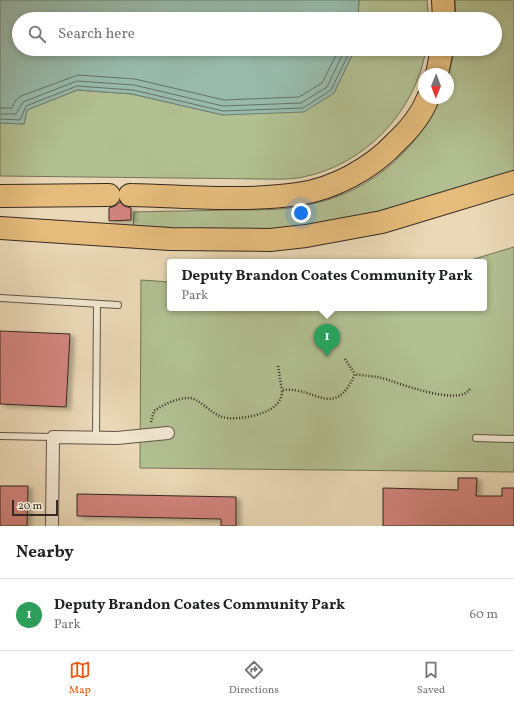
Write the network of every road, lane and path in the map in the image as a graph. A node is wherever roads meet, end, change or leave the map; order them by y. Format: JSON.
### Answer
{"nodes":[{"id":1,"x":443,"y":0,"type":"edge"},
{"id":2,"x":444,"y":12,"type":"edge"},
{"id":3,"x":441,"y":56,"type":"edge"},
{"id":4,"x":438,"y":68,"type":"edge"},
{"id":5,"x":425,"y":104,"type":"edge"},
{"id":6,"x":514,"y":182,"type":"edge"},
{"id":7,"x":109,"y":195,"type":"dead end"},
{"id":8,"x":130,"y":195,"type":"dead end"},
{"id":9,"x":0,"y":196,"type":"edge"},
{"id":10,"x":0,"y":228,"type":"edge"},
{"id":11,"x":0,"y":298,"type":"edge"},
{"id":12,"x":97,"y":304,"type":"junction"},
{"id":13,"x":118,"y":305,"type":"dead end"},
{"id":14,"x":345,"y":359,"type":"dead end"},
{"id":15,"x":278,"y":366,"type":"dead end"},
{"id":16,"x":355,"y":374,"type":"junction"},
{"id":17,"x":470,"y":389,"type":"dead end"},
{"id":18,"x":282,"y":390,"type":"junction"},
{"id":19,"x":168,"y":433,"type":"dead end"},
{"id":20,"x":152,"y":435,"type":"junction"},
{"id":21,"x":0,"y":436,"type":"edge"},
{"id":22,"x":53,"y":437,"type":"junction"},
{"id":23,"x":96,"y":438,"type":"junction"},
{"id":24,"x":476,"y":438,"type":"dead end"},
{"id":25,"x":514,"y":439,"type":"edge"},
{"id":26,"x":52,"y":526,"type":"edge"}],
"edges":[{"from":1,"to":2,"type":"highway"},
{"from":3,"to":4,"type":"highway"},
{"from":5,"to":8,"type":"highway"},
{"from":6,"to":10,"type":"highway"},
{"from":7,"to":9,"type":"highway"},
{"from":11,"to":12,"type":"lane"},
{"from":12,"to":13,"type":"lane"},
{"from":12,"to":23,"type":"lane"},
{"from":14,"to":16,"type":"path"},
{"from":15,"to":18,"type":"path"},
{"from":16,"to":17,"type":"path"},
{"from":16,"to":18,"type":"path"},
{"from":18,"to":20,"type":"path"},
{"from":19,"to":20,"type":"street"},
{"from":20,"to":23,"type":"street"},
{"from":21,"to":22,"type":"lane"},
{"from":22,"to":23,"type":"street"},
{"from":22,"to":26,"type":"street"},
{"from":24,"to":25,"type":"lane"}]}
